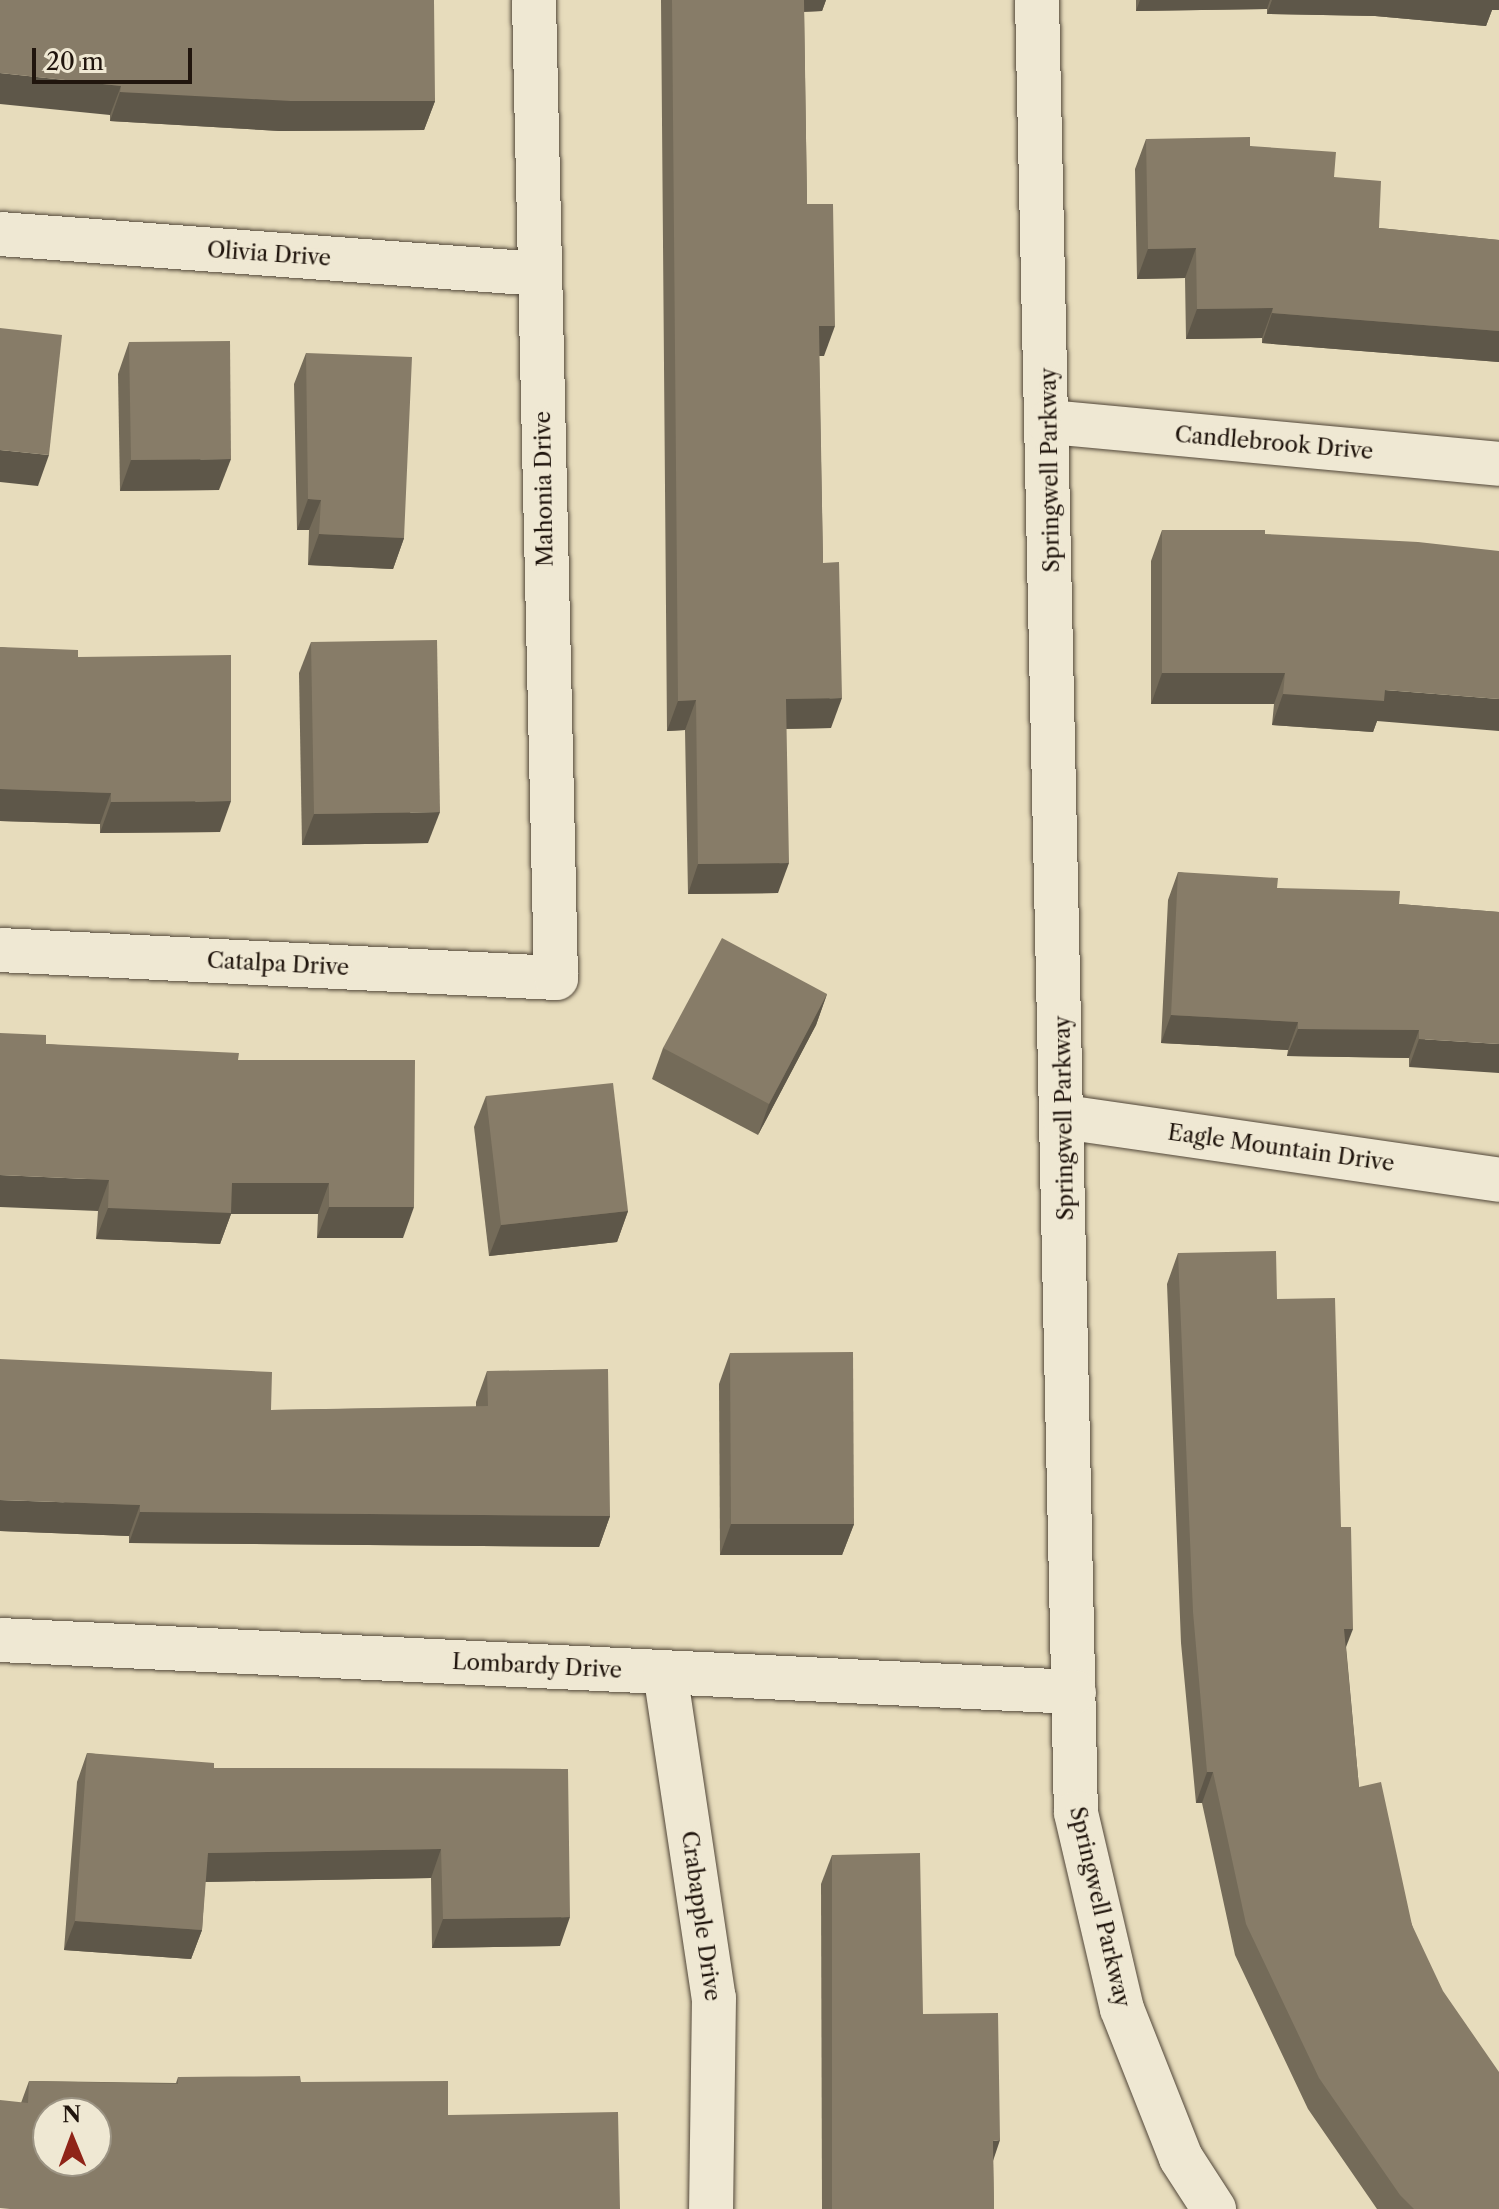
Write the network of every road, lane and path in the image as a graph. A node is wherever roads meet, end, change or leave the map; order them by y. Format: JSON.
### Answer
{"nodes":[{"id":1,"x":534,"y":0,"type":"edge"},
{"id":2,"x":1037,"y":0,"type":"edge"},
{"id":3,"x":0,"y":234,"type":"edge"},
{"id":4,"x":539,"y":274,"type":"junction"},
{"id":5,"x":1049,"y":422,"type":"junction"},
{"id":6,"x":1499,"y":464,"type":"edge"},
{"id":7,"x":0,"y":950,"type":"edge"},
{"id":8,"x":556,"y":978,"type":"joint"},
{"id":9,"x":1064,"y":1117,"type":"junction"},
{"id":10,"x":1499,"y":1180,"type":"edge"},
{"id":11,"x":0,"y":1640,"type":"edge"},
{"id":12,"x":665,"y":1672,"type":"junction"},
{"id":13,"x":1074,"y":1692,"type":"junction"},
{"id":14,"x":711,"y":2209,"type":"edge"},
{"id":15,"x":1214,"y":2209,"type":"edge"}],
"edges":[{"from":1,"to":4,"type":"street","name":"Mahonia Drive"},
{"from":2,"to":5,"type":"street","name":"Springwell Parkway"},
{"from":3,"to":4,"type":"street","name":"Olivia Drive"},
{"from":4,"to":8,"type":"street","name":"Mahonia Drive"},
{"from":5,"to":6,"type":"street","name":"Candlebrook Drive"},
{"from":5,"to":9,"type":"street","name":"Springwell Parkway"},
{"from":7,"to":8,"type":"street","name":"Catalpa Drive"},
{"from":9,"to":10,"type":"street","name":"Eagle Mountain Drive"},
{"from":9,"to":13,"type":"street","name":"Springwell Parkway"},
{"from":11,"to":12,"type":"street","name":"Lombardy Drive"},
{"from":12,"to":13,"type":"street","name":"Lombardy Drive"},
{"from":12,"to":14,"type":"street","name":"Crabapple Drive"},
{"from":13,"to":15,"type":"street","name":"Springwell Parkway"}]}
